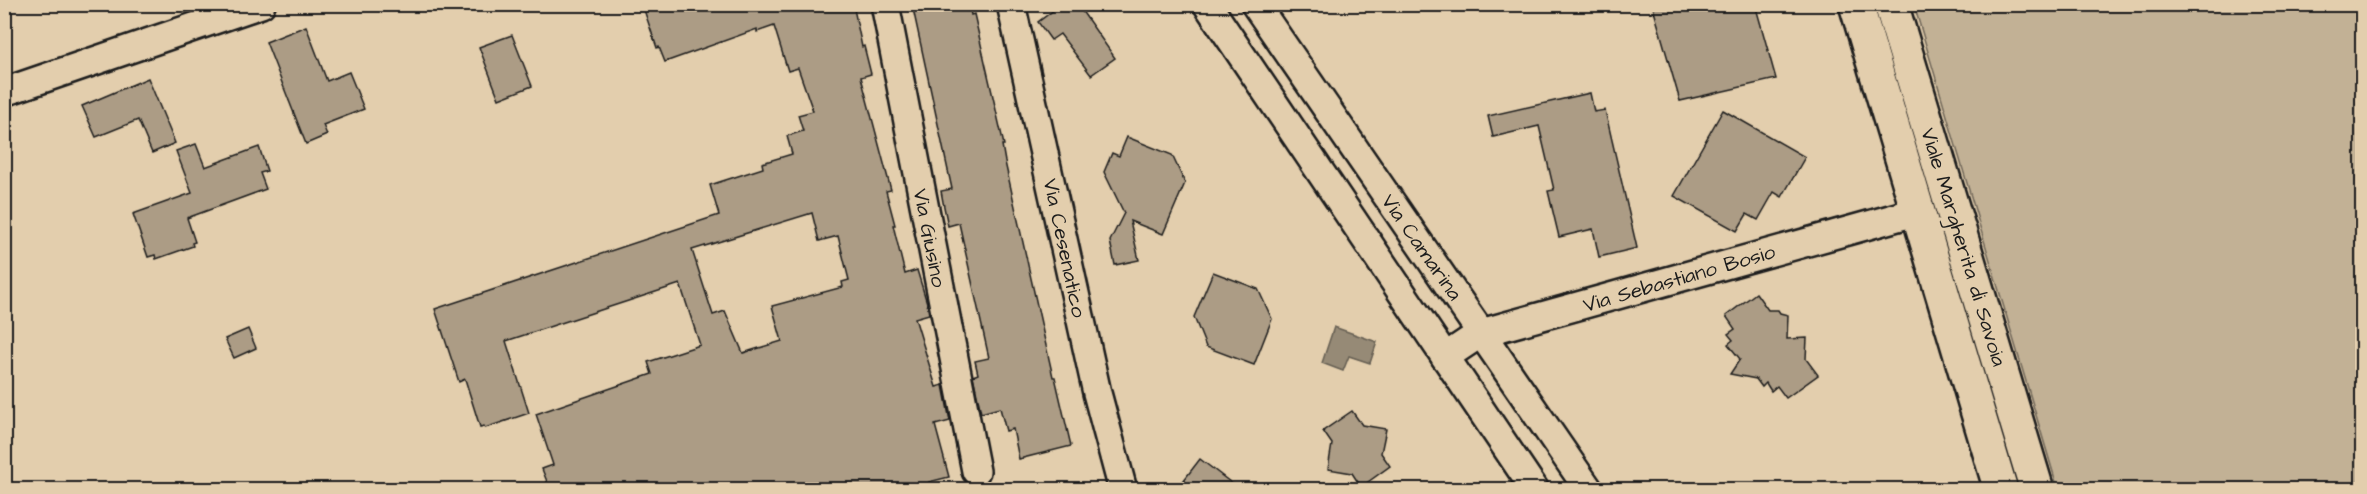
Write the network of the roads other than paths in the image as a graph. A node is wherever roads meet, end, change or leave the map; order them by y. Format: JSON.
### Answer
{"nodes":[{"id":1,"x":261,"y":4,"type":"edge"},
{"id":2,"x":885,"y":4,"type":"edge"},
{"id":3,"x":1011,"y":4,"type":"edge"},
{"id":4,"x":1207,"y":4,"type":"edge"},
{"id":5,"x":1255,"y":4,"type":"edge"},
{"id":6,"x":1856,"y":4,"type":"edge"},
{"id":7,"x":1891,"y":4,"type":"edge"},
{"id":8,"x":215,"y":12,"type":"edge"},
{"id":9,"x":4,"y":92,"type":"edge"},
{"id":10,"x":1919,"y":212,"type":"junction"},
{"id":11,"x":1481,"y":333,"type":"junction"},
{"id":12,"x":1445,"y":357,"type":"junction"},
{"id":13,"x":976,"y":471,"type":"dead end"},
{"id":14,"x":1123,"y":489,"type":"edge"},
{"id":15,"x":1535,"y":489,"type":"edge"},
{"id":16,"x":1589,"y":489,"type":"edge"},
{"id":17,"x":2001,"y":489,"type":"edge"},
{"id":18,"x":2037,"y":489,"type":"edge"}],
"edges":[{"from":1,"to":8,"type":"street"},
{"from":2,"to":13,"type":"street","name":"Via Giusino"},
{"from":3,"to":14,"type":"street","name":"Via Cesenatico"},
{"from":4,"to":12,"type":"street","name":"Via Camarina"},
{"from":5,"to":11,"type":"street","name":"Via Camarina"},
{"from":6,"to":10,"type":"street","name":"Viale Margherita di Savoia"},
{"from":7,"to":18,"type":"street","name":"Viale Margherita di Savoia"},
{"from":8,"to":9,"type":"street"},
{"from":10,"to":11,"type":"street","name":"Via Sebastiano Bosio"},
{"from":10,"to":17,"type":"street","name":"Viale Margherita di Savoia"},
{"from":11,"to":12,"type":"street","name":"Via Sebastiano Bosio"},
{"from":11,"to":16,"type":"street","name":"Via Camarina"},
{"from":12,"to":15,"type":"street","name":"Via Camarina"}]}
